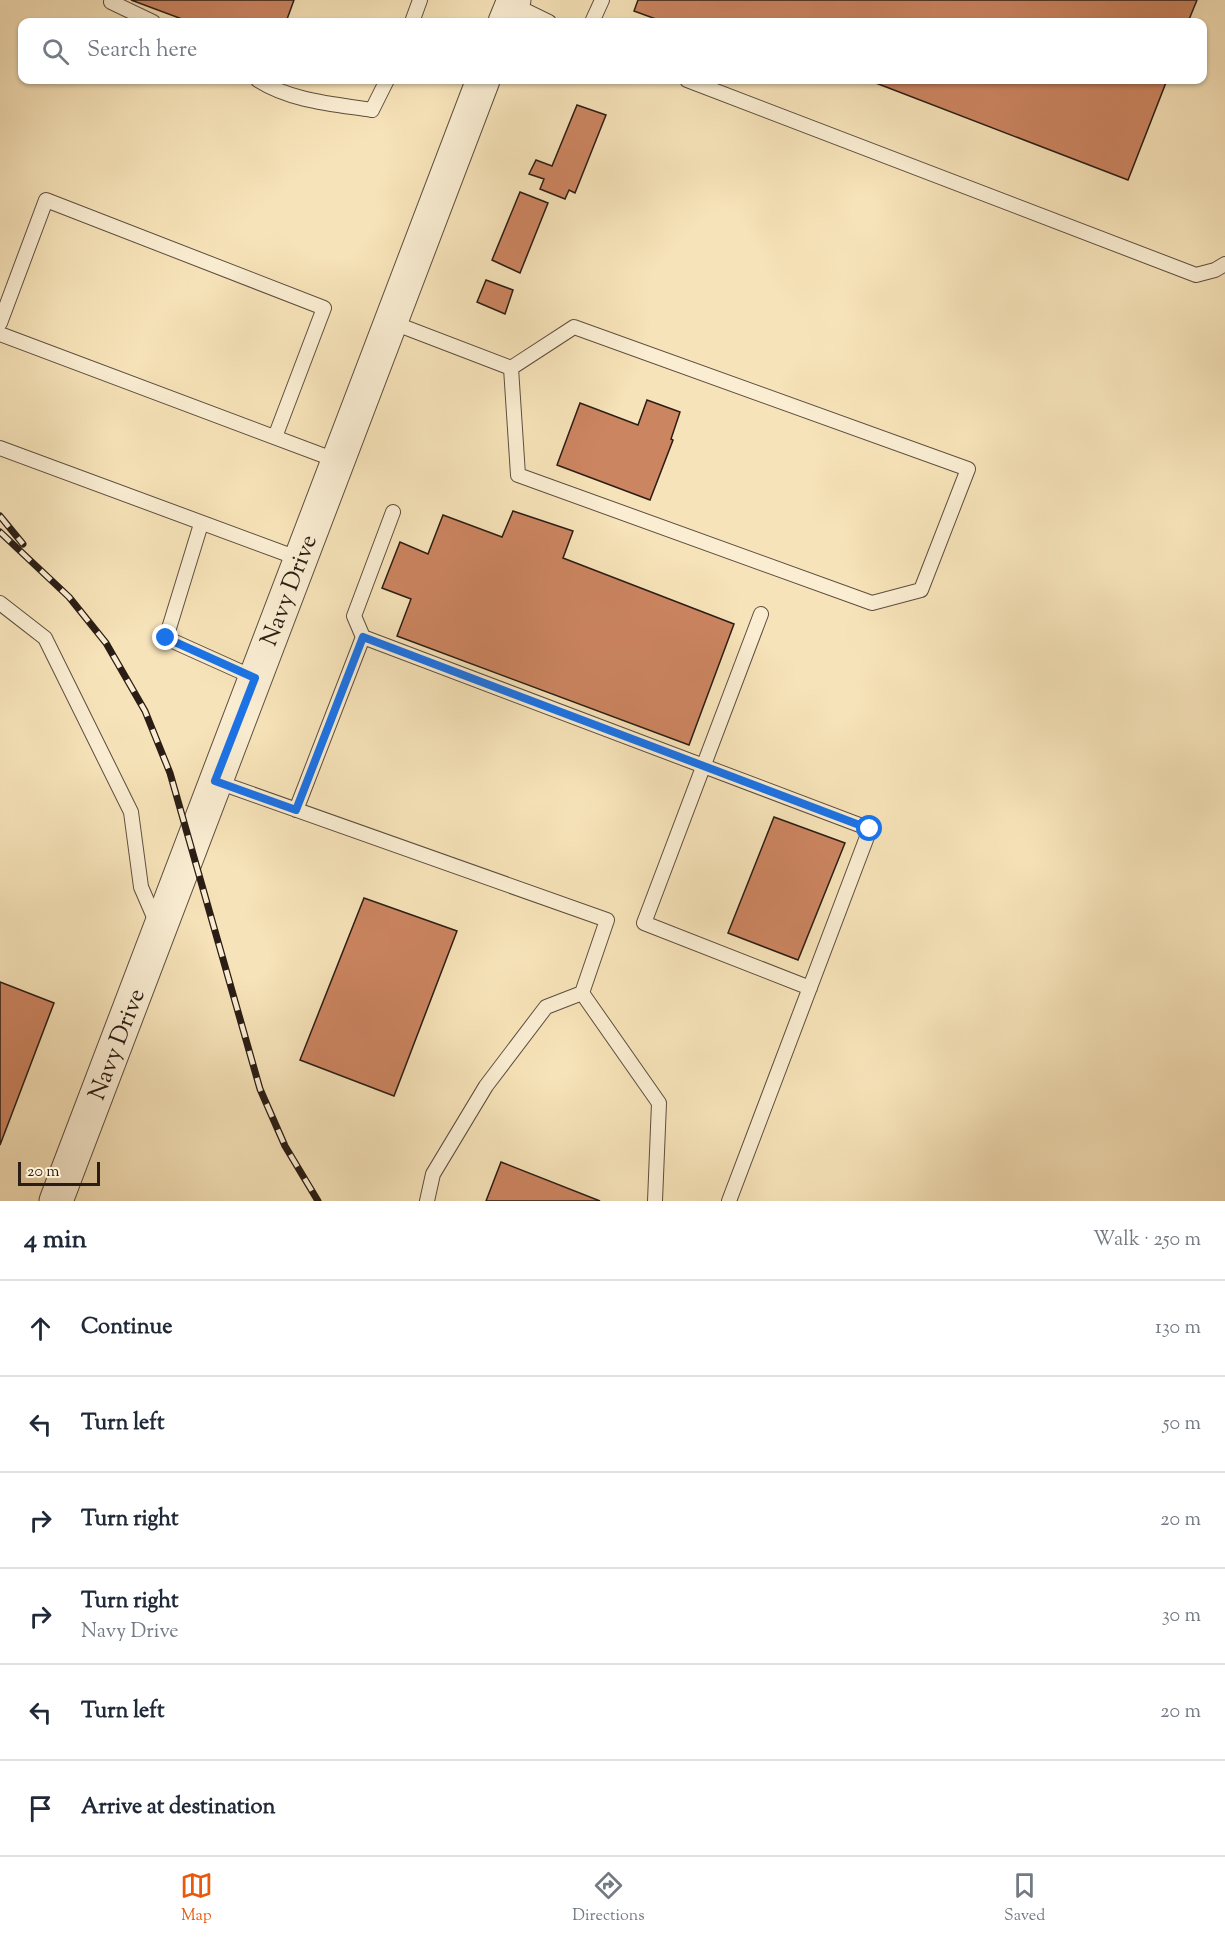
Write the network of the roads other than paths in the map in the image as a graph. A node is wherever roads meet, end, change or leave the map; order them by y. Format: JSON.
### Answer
{"nodes":[{"id":1,"x":420,"y":0,"type":"edge"},
{"id":2,"x":602,"y":0,"type":"edge"},
{"id":3,"x":111,"y":2,"type":"dead end"},
{"id":4,"x":510,"y":9,"type":"edge"},
{"id":5,"x":145,"y":18,"type":"edge"},
{"id":6,"x":413,"y":18,"type":"edge"},
{"id":7,"x":537,"y":18,"type":"edge"},
{"id":8,"x":594,"y":18,"type":"edge"},
{"id":9,"x":264,"y":84,"type":"edge"},
{"id":10,"x":385,"y":84,"type":"edge"},
{"id":11,"x":481,"y":84,"type":"edge"},
{"id":12,"x":697,"y":84,"type":"edge"},
{"id":13,"x":1225,"y":264,"type":"edge"},
{"id":14,"x":391,"y":322,"type":"junction"},
{"id":15,"x":0,"y":323,"type":"edge"},
{"id":16,"x":0,"y":334,"type":"edge"},
{"id":17,"x":512,"y":368,"type":"junction"},
{"id":18,"x":275,"y":437,"type":"junction"},
{"id":19,"x":0,"y":448,"type":"edge"},
{"id":20,"x":338,"y":460,"type":"junction"},
{"id":21,"x":393,"y":512,"type":"dead end"},
{"id":22,"x":201,"y":524,"type":"junction"},
{"id":23,"x":300,"y":559,"type":"junction"},
{"id":24,"x":0,"y":603,"type":"edge"},
{"id":25,"x":761,"y":614,"type":"dead end"},
{"id":26,"x":363,"y":637,"type":"junction"},
{"id":27,"x":255,"y":678,"type":"junction"},
{"id":28,"x":702,"y":765,"type":"junction"},
{"id":29,"x":215,"y":781,"type":"junction"},
{"id":30,"x":296,"y":810,"type":"junction"},
{"id":31,"x":159,"y":928,"type":"junction"},
{"id":32,"x":810,"y":988,"type":"junction"},
{"id":33,"x":582,"y":993,"type":"junction"},
{"id":34,"x":56,"y":1201,"type":"edge"},
{"id":35,"x":427,"y":1201,"type":"edge"},
{"id":36,"x":655,"y":1201,"type":"edge"},
{"id":37,"x":729,"y":1201,"type":"edge"}],
"edges":[{"from":1,"to":6,"type":"lane"},
{"from":2,"to":8,"type":"lane"},
{"from":3,"to":5,"type":"lane"},
{"from":4,"to":7,"type":"lane"},
{"from":9,"to":10,"type":"lane"},
{"from":11,"to":14,"type":"street","name":"Navy Drive"},
{"from":12,"to":13,"type":"lane"},
{"from":14,"to":17,"type":"lane"},
{"from":14,"to":20,"type":"street","name":"Navy Drive"},
{"from":15,"to":18,"type":"lane"},
{"from":16,"to":18,"type":"lane"},
{"from":17,"to":17,"type":"lane"},
{"from":18,"to":20,"type":"lane"},
{"from":19,"to":22,"type":"lane"},
{"from":20,"to":23,"type":"street","name":"Navy Drive"},
{"from":21,"to":26,"type":"lane"},
{"from":22,"to":23,"type":"lane"},
{"from":22,"to":27,"type":"lane"},
{"from":23,"to":27,"type":"street","name":"Navy Drive"},
{"from":24,"to":31,"type":"lane"},
{"from":25,"to":28,"type":"lane"},
{"from":26,"to":28,"type":"lane"},
{"from":26,"to":30,"type":"lane"},
{"from":27,"to":29,"type":"street","name":"Navy Drive"},
{"from":28,"to":32,"type":"lane"},
{"from":28,"to":32,"type":"lane"},
{"from":29,"to":30,"type":"lane"},
{"from":29,"to":31,"type":"street","name":"Navy Drive"},
{"from":30,"to":33,"type":"lane"},
{"from":31,"to":34,"type":"street","name":"Navy Drive"},
{"from":32,"to":37,"type":"lane"},
{"from":33,"to":35,"type":"lane"},
{"from":33,"to":36,"type":"lane"}]}
